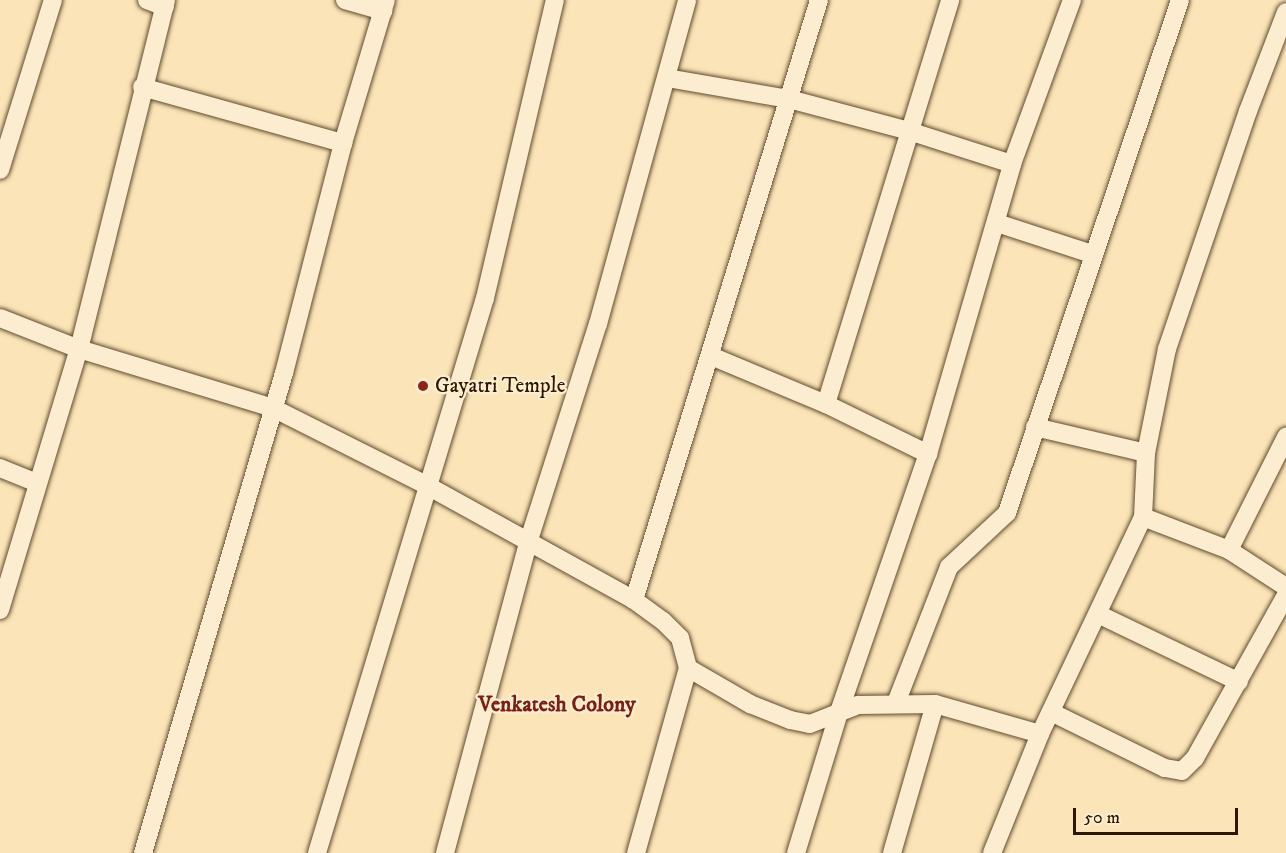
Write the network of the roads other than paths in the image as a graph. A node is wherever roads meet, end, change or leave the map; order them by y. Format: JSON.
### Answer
{"nodes":[{"id":1,"x":53,"y":0,"type":"edge"},
{"id":2,"x":147,"y":0,"type":"edge"},
{"id":3,"x":345,"y":0,"type":"edge"},
{"id":4,"x":555,"y":0,"type":"edge"},
{"id":5,"x":819,"y":0,"type":"edge"},
{"id":6,"x":950,"y":0,"type":"edge"},
{"id":7,"x":1072,"y":0,"type":"edge"},
{"id":8,"x":1180,"y":0,"type":"edge"},
{"id":9,"x":683,"y":2,"type":"edge"},
{"id":10,"x":166,"y":3,"type":"edge"},
{"id":11,"x":385,"y":5,"type":"edge"},
{"id":12,"x":1286,"y":12,"type":"edge"},
{"id":13,"x":667,"y":78,"type":"junction"},
{"id":14,"x":142,"y":87,"type":"junction"},
{"id":15,"x":789,"y":99,"type":"junction"},
{"id":16,"x":909,"y":131,"type":"junction"},
{"id":17,"x":4,"y":143,"type":"edge"},
{"id":18,"x":343,"y":143,"type":"junction"},
{"id":19,"x":1012,"y":164,"type":"junction"},
{"id":20,"x":0,"y":170,"type":"edge"},
{"id":21,"x":997,"y":222,"type":"junction"},
{"id":22,"x":1092,"y":254,"type":"junction"},
{"id":23,"x":0,"y":318,"type":"edge"},
{"id":24,"x":79,"y":349,"type":"junction"},
{"id":25,"x":711,"y":356,"type":"junction"},
{"id":26,"x":826,"y":404,"type":"junction"},
{"id":27,"x":273,"y":408,"type":"junction"},
{"id":28,"x":1035,"y":427,"type":"junction"},
{"id":29,"x":1286,"y":437,"type":"edge"},
{"id":30,"x":1146,"y":453,"type":"junction"},
{"id":31,"x":928,"y":454,"type":"junction"},
{"id":32,"x":0,"y":468,"type":"edge"},
{"id":33,"x":37,"y":483,"type":"junction"},
{"id":34,"x":426,"y":485,"type":"junction"},
{"id":35,"x":1143,"y":517,"type":"junction"},
{"id":36,"x":528,"y":543,"type":"junction"},
{"id":37,"x":1229,"y":550,"type":"junction"},
{"id":38,"x":1286,"y":588,"type":"edge"},
{"id":39,"x":634,"y":600,"type":"junction"},
{"id":40,"x":1284,"y":607,"type":"edge"},
{"id":41,"x":0,"y":610,"type":"edge"},
{"id":42,"x":1100,"y":615,"type":"junction"},
{"id":43,"x":688,"y":668,"type":"junction"},
{"id":44,"x":1239,"y":682,"type":"junction"},
{"id":45,"x":896,"y":703,"type":"junction"},
{"id":46,"x":935,"y":704,"type":"junction"},
{"id":47,"x":1051,"y":711,"type":"junction"},
{"id":48,"x":839,"y":712,"type":"junction"},
{"id":49,"x":1040,"y":734,"type":"junction"},
{"id":50,"x":142,"y":853,"type":"edge"},
{"id":51,"x":317,"y":853,"type":"edge"},
{"id":52,"x":445,"y":853,"type":"edge"},
{"id":53,"x":636,"y":853,"type":"edge"},
{"id":54,"x":796,"y":853,"type":"edge"},
{"id":55,"x":892,"y":853,"type":"edge"},
{"id":56,"x":992,"y":853,"type":"edge"}],
"edges":[{"from":1,"to":17,"type":"street"},
{"from":2,"to":10,"type":"street"},
{"from":3,"to":11,"type":"street"},
{"from":4,"to":34,"type":"street"},
{"from":5,"to":15,"type":"street"},
{"from":6,"to":16,"type":"street"},
{"from":7,"to":19,"type":"street"},
{"from":8,"to":22,"type":"street"},
{"from":9,"to":13,"type":"street"},
{"from":10,"to":14,"type":"street"},
{"from":11,"to":18,"type":"street"},
{"from":12,"to":30,"type":"street"},
{"from":13,"to":15,"type":"street"},
{"from":13,"to":36,"type":"street"},
{"from":14,"to":18,"type":"street"},
{"from":14,"to":24,"type":"street"},
{"from":15,"to":16,"type":"street"},
{"from":15,"to":25,"type":"street"},
{"from":16,"to":19,"type":"street"},
{"from":16,"to":26,"type":"street"},
{"from":17,"to":20,"type":"street"},
{"from":18,"to":27,"type":"street"},
{"from":19,"to":21,"type":"street"},
{"from":21,"to":22,"type":"street"},
{"from":21,"to":31,"type":"street"},
{"from":22,"to":28,"type":"street"},
{"from":23,"to":24,"type":"street"},
{"from":24,"to":27,"type":"street"},
{"from":24,"to":33,"type":"street"},
{"from":25,"to":26,"type":"street"},
{"from":25,"to":39,"type":"street"},
{"from":26,"to":31,"type":"street"},
{"from":27,"to":34,"type":"street"},
{"from":27,"to":50,"type":"street"},
{"from":28,"to":30,"type":"street"},
{"from":28,"to":45,"type":"street"},
{"from":29,"to":37,"type":"street"},
{"from":30,"to":35,"type":"street"},
{"from":31,"to":48,"type":"street"},
{"from":32,"to":33,"type":"street"},
{"from":33,"to":41,"type":"street"},
{"from":34,"to":36,"type":"street"},
{"from":34,"to":51,"type":"street"},
{"from":35,"to":37,"type":"street"},
{"from":35,"to":42,"type":"street"},
{"from":36,"to":39,"type":"street"},
{"from":36,"to":52,"type":"street"},
{"from":37,"to":38,"type":"street"},
{"from":39,"to":43,"type":"street"},
{"from":40,"to":44,"type":"street"},
{"from":42,"to":44,"type":"street"},
{"from":42,"to":47,"type":"street"},
{"from":43,"to":48,"type":"street"},
{"from":43,"to":53,"type":"street"},
{"from":44,"to":47,"type":"street"},
{"from":45,"to":46,"type":"street"},
{"from":45,"to":48,"type":"street"},
{"from":46,"to":49,"type":"street"},
{"from":46,"to":55,"type":"street"},
{"from":47,"to":49,"type":"street"},
{"from":48,"to":54,"type":"street"},
{"from":49,"to":56,"type":"street"}]}
